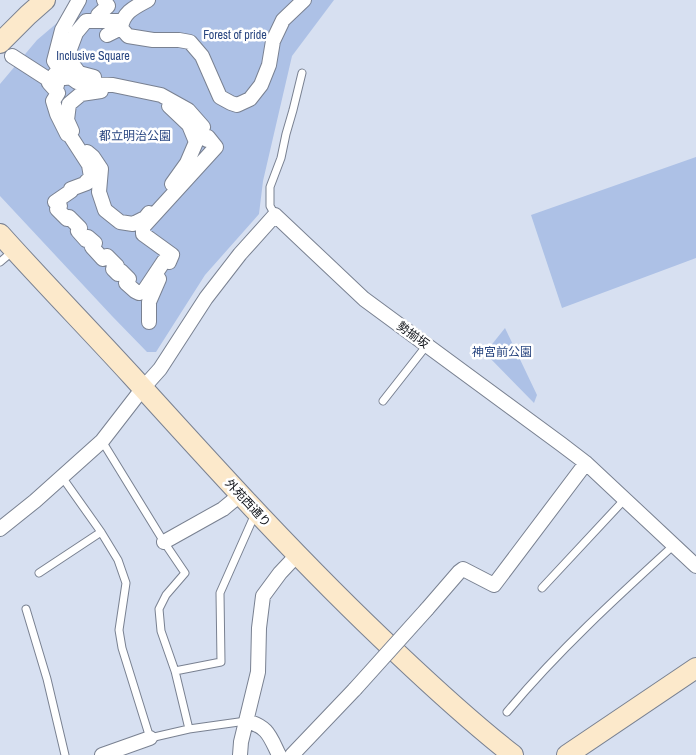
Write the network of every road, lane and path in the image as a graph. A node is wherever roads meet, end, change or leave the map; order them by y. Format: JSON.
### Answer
{"nodes":[{"id":1,"x":45,"y":0,"type":"edge"},
{"id":2,"x":79,"y":0,"type":"edge"},
{"id":3,"x":104,"y":0,"type":"edge"},
{"id":4,"x":148,"y":0,"type":"edge"},
{"id":5,"x":304,"y":0,"type":"edge"},
{"id":6,"x":102,"y":21,"type":"junction"},
{"id":7,"x":121,"y":25,"type":"junction"},
{"id":8,"x":107,"y":35,"type":"dead end"},
{"id":9,"x":6,"y":50,"type":"edge"},
{"id":10,"x":302,"y":73,"type":"dead end"},
{"id":11,"x":56,"y":76,"type":"junction"},
{"id":12,"x":96,"y":83,"type":"junction"},
{"id":13,"x":76,"y":99,"type":"junction"},
{"id":14,"x":72,"y":191,"type":"dead end"},
{"id":15,"x":99,"y":191,"type":"junction"},
{"id":16,"x":275,"y":215,"type":"junction"},
{"id":17,"x":133,"y":224,"type":"junction"},
{"id":18,"x":0,"y":234,"type":"edge"},
{"id":19,"x":7,"y":256,"type":"edge"},
{"id":20,"x":166,"y":262,"type":"junction"},
{"id":21,"x":149,"y":322,"type":"dead end"},
{"id":22,"x":427,"y":345,"type":"junction"},
{"id":23,"x":143,"y":388,"type":"junction"},
{"id":24,"x":383,"y":401,"type":"dead end"},
{"id":25,"x":102,"y":441,"type":"junction"},
{"id":26,"x":586,"y":463,"type":"junction"},
{"id":27,"x":62,"y":477,"type":"junction"},
{"id":28,"x":240,"y":495,"type":"junction"},
{"id":29,"x":625,"y":499,"type":"junction"},
{"id":30,"x":256,"y":512,"type":"junction"},
{"id":31,"x":0,"y":529,"type":"edge"},
{"id":32,"x":101,"y":532,"type":"junction"},
{"id":33,"x":164,"y":542,"type":"junction"},
{"id":34,"x":674,"y":545,"type":"junction"},
{"id":35,"x":297,"y":555,"type":"junction"},
{"id":36,"x":696,"y":566,"type":"edge"},
{"id":37,"x":39,"y":573,"type":"dead end"},
{"id":38,"x":542,"y":588,"type":"dead end"},
{"id":39,"x":26,"y":609,"type":"dead end"},
{"id":40,"x":696,"y":668,"type":"edge"},
{"id":41,"x":175,"y":671,"type":"junction"},
{"id":42,"x":507,"y":712,"type":"dead end"},
{"id":43,"x":246,"y":721,"type":"junction"},
{"id":44,"x":189,"y":729,"type":"junction"},
{"id":45,"x":150,"y":738,"type":"junction"},
{"id":46,"x":65,"y":755,"type":"edge"},
{"id":47,"x":102,"y":755,"type":"edge"},
{"id":48,"x":240,"y":755,"type":"edge"},
{"id":49,"x":279,"y":755,"type":"edge"},
{"id":50,"x":292,"y":755,"type":"edge"},
{"id":51,"x":513,"y":755,"type":"edge"},
{"id":52,"x":567,"y":755,"type":"edge"}],
"edges":[{"from":1,"to":9,"type":"main road"},
{"from":2,"to":11,"type":"street"},
{"from":3,"to":6,"type":"street"},
{"from":4,"to":7,"type":"street"},
{"from":5,"to":7,"type":"street"},
{"from":6,"to":7,"type":"street"},
{"from":6,"to":12,"type":"street"},
{"from":7,"to":8,"type":"street"},
{"from":9,"to":11,"type":"street"},
{"from":10,"to":16,"type":"lane"},
{"from":11,"to":12,"type":"street"},
{"from":11,"to":13,"type":"street"},
{"from":11,"to":20,"type":"street"},
{"from":12,"to":13,"type":"street"},
{"from":12,"to":17,"type":"street"},
{"from":12,"to":20,"type":"street"},
{"from":13,"to":15,"type":"street"},
{"from":14,"to":15,"type":"street"},
{"from":15,"to":17,"type":"street"},
{"from":16,"to":22,"type":"street","name":"勢揃坂"},
{"from":16,"to":23,"type":"street"},
{"from":17,"to":20,"type":"street"},
{"from":18,"to":19,"type":"main road","name":"外苑西通り"},
{"from":19,"to":23,"type":"main road","name":"外苑西通り"},
{"from":20,"to":21,"type":"street"},
{"from":22,"to":24,"type":"lane"},
{"from":22,"to":26,"type":"street","name":"勢揃坂"},
{"from":23,"to":25,"type":"street"},
{"from":23,"to":28,"type":"main road","name":"外苑西通り"},
{"from":25,"to":27,"type":"street"},
{"from":25,"to":33,"type":"lane"},
{"from":26,"to":29,"type":"street","name":"勢揃坂"},
{"from":26,"to":50,"type":"street","bridge":true},
{"from":27,"to":31,"type":"street"},
{"from":27,"to":32,"type":"lane"},
{"from":28,"to":30,"type":"main road","name":"外苑西通り"},
{"from":28,"to":33,"type":"street"},
{"from":29,"to":34,"type":"street","name":"勢揃坂"},
{"from":29,"to":38,"type":"lane"},
{"from":30,"to":35,"type":"main road","name":"外苑西通り"},
{"from":30,"to":41,"type":"lane"},
{"from":32,"to":37,"type":"lane"},
{"from":32,"to":45,"type":"lane"},
{"from":33,"to":41,"type":"lane"},
{"from":34,"to":36,"type":"street","name":"勢揃坂"},
{"from":34,"to":42,"type":"lane"},
{"from":35,"to":43,"type":"street"},
{"from":35,"to":51,"type":"main road","name":"外苑西通り"},
{"from":39,"to":46,"type":"lane"},
{"from":40,"to":52,"type":"main road"},
{"from":41,"to":44,"type":"lane"},
{"from":43,"to":44,"type":"lane"},
{"from":43,"to":48,"type":"street"},
{"from":43,"to":49,"type":"street"},
{"from":44,"to":45,"type":"lane"},
{"from":45,"to":47,"type":"street"}]}
